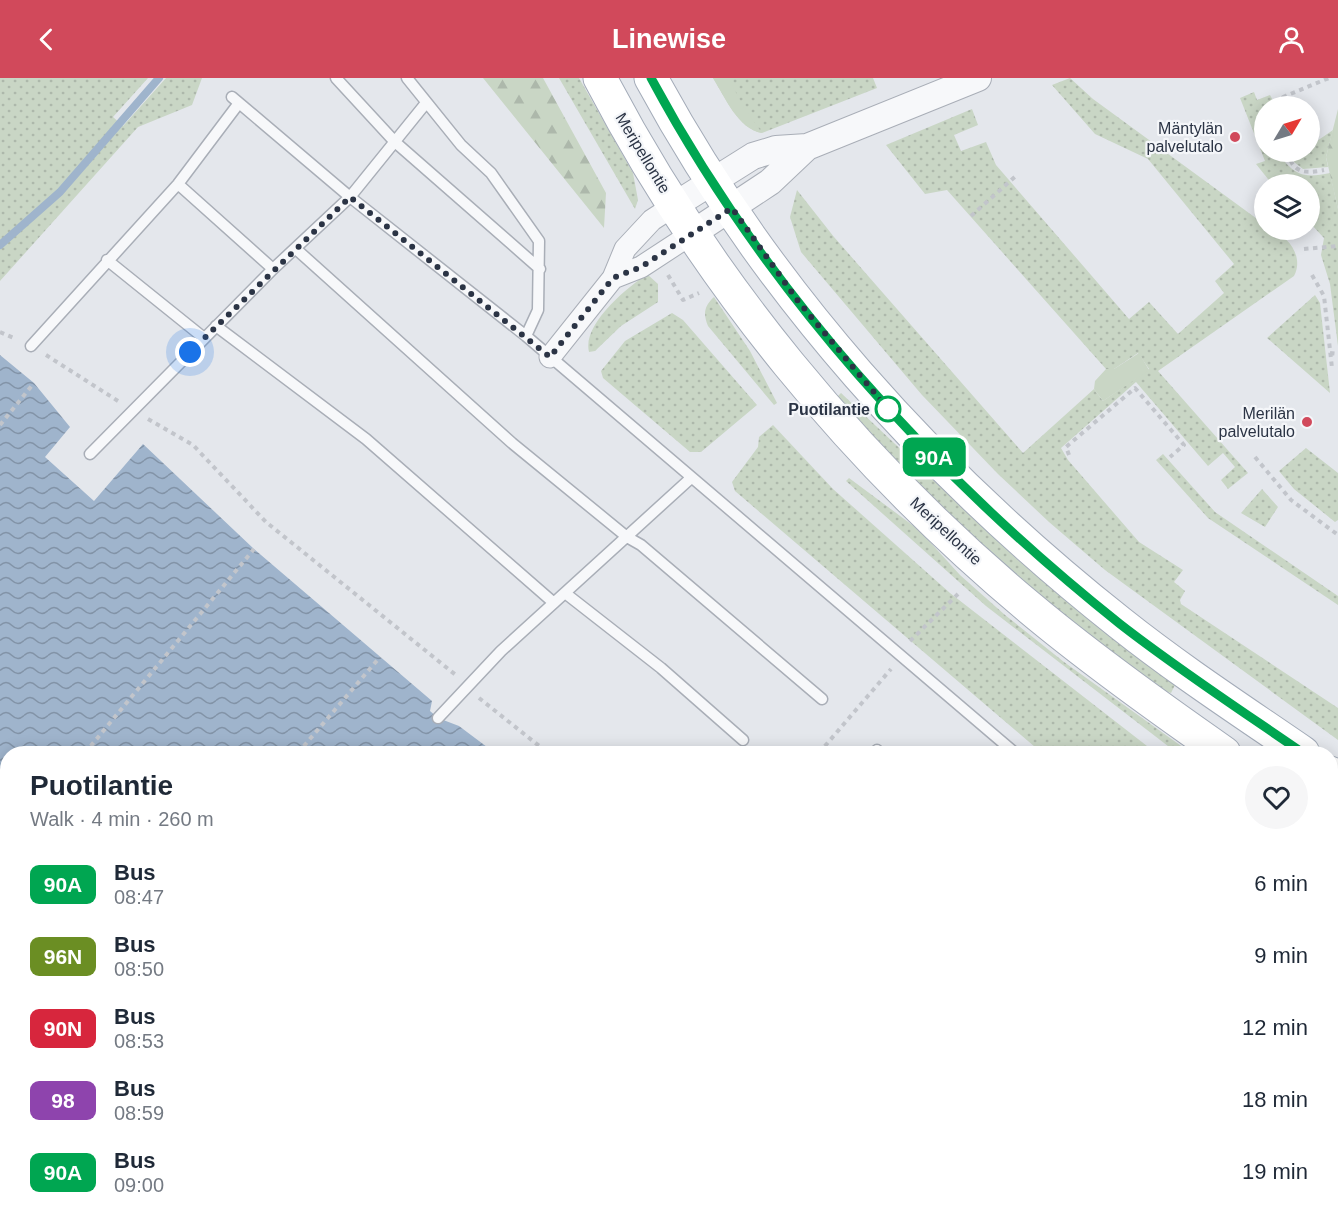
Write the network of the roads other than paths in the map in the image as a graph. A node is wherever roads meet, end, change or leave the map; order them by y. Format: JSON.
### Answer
{"nodes":[{"id":1,"x":336,"y":78,"type":"edge"},
{"id":2,"x":407,"y":78,"type":"edge"},
{"id":3,"x":600,"y":78,"type":"edge"},
{"id":4,"x":651,"y":78,"type":"edge"},
{"id":5,"x":978,"y":78,"type":"edge"},
{"id":6,"x":426,"y":103,"type":"junction"},
{"id":7,"x":395,"y":142,"type":"junction"},
{"id":8,"x":807,"y":147,"type":"junction"},
{"id":9,"x":713,"y":180,"type":"junction"},
{"id":10,"x":178,"y":184,"type":"junction"},
{"id":11,"x":350,"y":197,"type":"junction"},
{"id":12,"x":675,"y":205,"type":"junction"},
{"id":13,"x":732,"y":208,"type":"junction"},
{"id":14,"x":693,"y":233,"type":"junction"},
{"id":15,"x":296,"y":249,"type":"junction"},
{"id":16,"x":107,"y":260,"type":"junction"},
{"id":17,"x":273,"y":269,"type":"junction"},
{"id":18,"x":540,"y":269,"type":"junction"},
{"id":19,"x":613,"y":278,"type":"junction"},
{"id":20,"x":216,"y":326,"type":"junction"},
{"id":21,"x":526,"y":336,"type":"junction"},
{"id":22,"x":204,"y":338,"type":"junction"},
{"id":23,"x":31,"y":346,"type":"road end"},
{"id":24,"x":550,"y":357,"type":"junction"},
{"id":25,"x":90,"y":454,"type":"dead end"},
{"id":26,"x":691,"y":478,"type":"junction"},
{"id":27,"x":627,"y":537,"type":"junction"},
{"id":28,"x":565,"y":593,"type":"junction"},
{"id":29,"x":554,"y":603,"type":"junction"},
{"id":30,"x":822,"y":699,"type":"dead end"},
{"id":31,"x":438,"y":718,"type":"dead end"},
{"id":32,"x":743,"y":740,"type":"dead end"},
{"id":33,"x":1007,"y":746,"type":"edge"},
{"id":34,"x":1214,"y":746,"type":"edge"},
{"id":35,"x":1293,"y":746,"type":"edge"}],
"edges":[{"from":1,"to":7,"type":"lane"},
{"from":2,"to":6,"type":"lane"},
{"from":3,"to":12,"type":"main road","name":"Meripellontie"},
{"from":4,"to":9,"type":"main road"},
{"from":5,"to":8,"type":"street"},
{"from":6,"to":7,"type":"lane"},
{"from":6,"to":18,"type":"lane"},
{"from":7,"to":11,"type":"lane"},
{"from":7,"to":18,"type":"lane"},
{"from":8,"to":9,"type":"street"},
{"from":8,"to":13,"type":"street"},
{"from":9,"to":12,"type":"street"},
{"from":9,"to":13,"type":"main road"},
{"from":10,"to":11,"type":"lane"},
{"from":10,"to":16,"type":"lane"},
{"from":10,"to":17,"type":"lane"},
{"from":11,"to":15,"type":"lane"},
{"from":11,"to":21,"type":"lane"},
{"from":12,"to":14,"type":"main road","name":"Meripellontie"},
{"from":12,"to":19,"type":"street"},
{"from":13,"to":14,"type":"street"},
{"from":13,"to":35,"type":"main road"},
{"from":14,"to":19,"type":"street"},
{"from":14,"to":34,"type":"main road","name":"Meripellontie"},
{"from":15,"to":17,"type":"lane"},
{"from":15,"to":27,"type":"lane"},
{"from":16,"to":22,"type":"lane"},
{"from":16,"to":23,"type":"lane"},
{"from":17,"to":20,"type":"lane"},
{"from":18,"to":21,"type":"lane"},
{"from":19,"to":24,"type":"street"},
{"from":20,"to":22,"type":"lane"},
{"from":20,"to":29,"type":"lane"},
{"from":21,"to":24,"type":"lane"},
{"from":22,"to":25,"type":"lane"},
{"from":24,"to":26,"type":"lane"},
{"from":26,"to":27,"type":"lane"},
{"from":26,"to":33,"type":"lane"},
{"from":27,"to":28,"type":"lane"},
{"from":27,"to":30,"type":"lane"},
{"from":28,"to":29,"type":"lane"},
{"from":28,"to":32,"type":"lane"},
{"from":29,"to":31,"type":"lane"}]}
